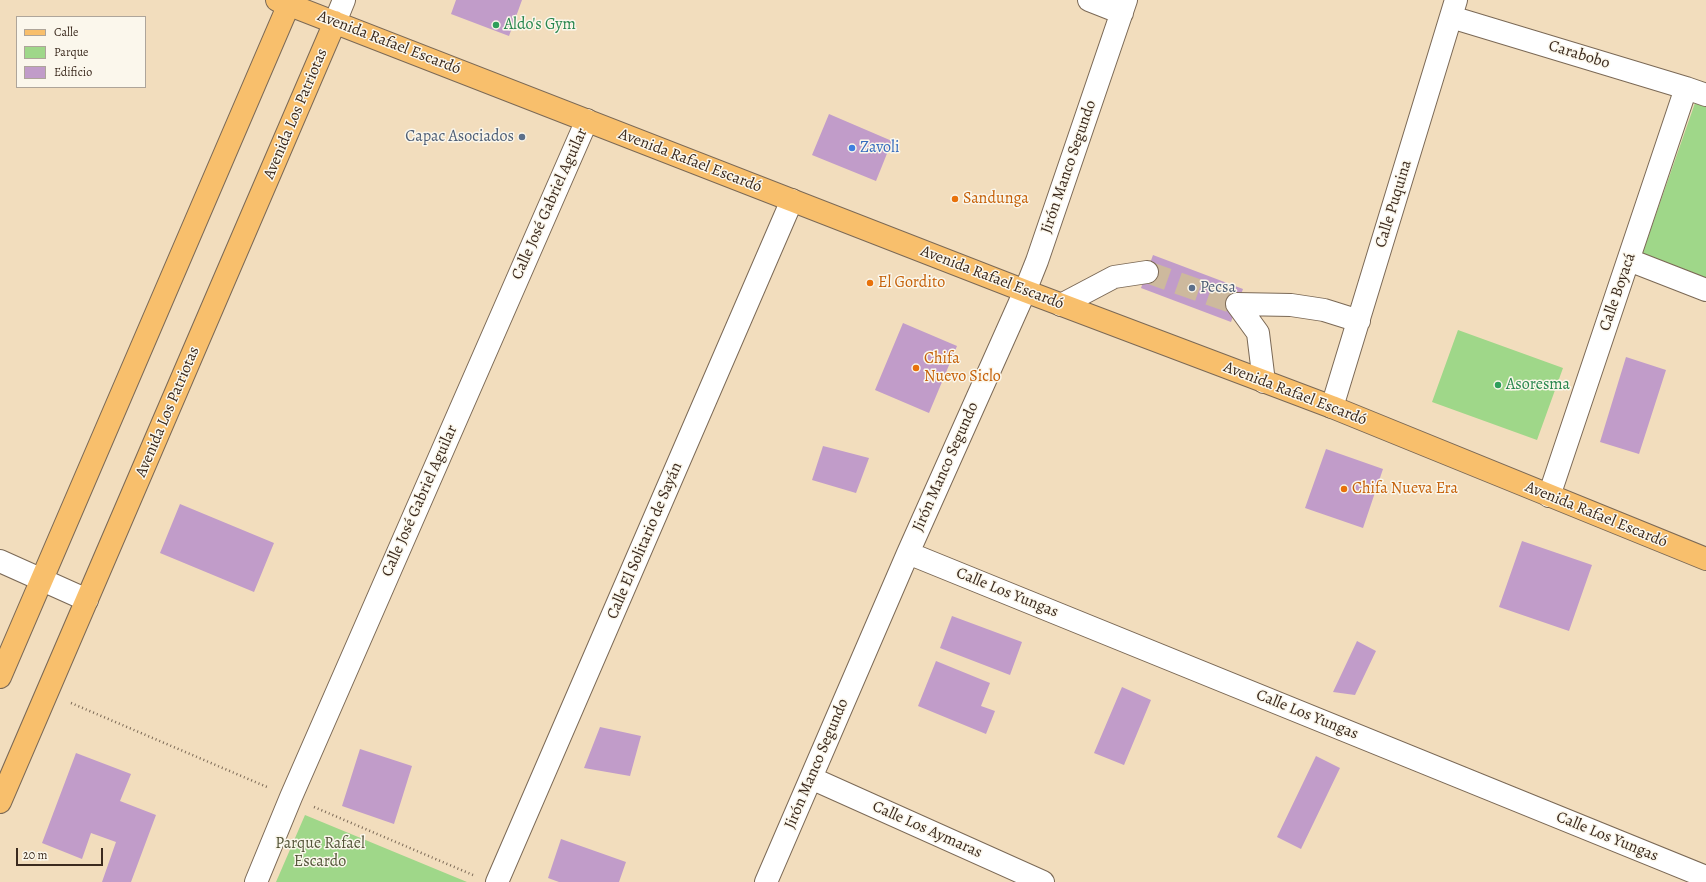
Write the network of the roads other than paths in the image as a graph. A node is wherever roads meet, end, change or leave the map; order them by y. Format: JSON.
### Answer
{"nodes":[{"id":1,"x":344,"y":0,"type":"edge"},
{"id":2,"x":1089,"y":0,"type":"edge"},
{"id":3,"x":283,"y":2,"type":"edge"},
{"id":4,"x":1124,"y":6,"type":"edge"},
{"id":5,"x":1453,"y":8,"type":"edge"},
{"id":6,"x":335,"y":22,"type":"junction"},
{"id":7,"x":1696,"y":92,"type":"edge"},
{"id":8,"x":587,"y":120,"type":"junction"},
{"id":9,"x":792,"y":200,"type":"junction"},
{"id":10,"x":1629,"y":260,"type":"junction"},
{"id":11,"x":1147,"y":272,"type":"tunnel mouth"},
{"id":12,"x":1706,"y":290,"type":"edge"},
{"id":13,"x":1025,"y":291,"type":"junction"},
{"id":14,"x":1061,"y":304,"type":"junction"},
{"id":15,"x":1359,"y":321,"type":"junction"},
{"id":16,"x":1264,"y":382,"type":"junction"},
{"id":17,"x":1332,"y":407,"type":"junction"},
{"id":18,"x":1549,"y":496,"type":"junction"},
{"id":19,"x":908,"y":553,"type":"junction"},
{"id":20,"x":1706,"y":559,"type":"edge"},
{"id":21,"x":0,"y":560,"type":"edge"},
{"id":22,"x":42,"y":579,"type":"junction"},
{"id":23,"x":87,"y":600,"type":"junction"},
{"id":24,"x":0,"y":677,"type":"edge"},
{"id":25,"x":811,"y":778,"type":"junction"},
{"id":26,"x":0,"y":802,"type":"edge"},
{"id":27,"x":1706,"y":877,"type":"edge"},
{"id":28,"x":256,"y":882,"type":"edge"},
{"id":29,"x":497,"y":882,"type":"edge"},
{"id":30,"x":766,"y":882,"type":"edge"},
{"id":31,"x":1043,"y":882,"type":"edge"}],
"edges":[{"from":1,"to":6,"type":"street"},
{"from":2,"to":4,"type":"street"},
{"from":3,"to":6,"type":"main road","name":"Avenida Rafael Escardó"},
{"from":3,"to":22,"type":"main road"},
{"from":4,"to":13,"type":"street","name":"Jirón Manco Segundo"},
{"from":5,"to":7,"type":"street","name":"Carabobo"},
{"from":5,"to":15,"type":"street","name":"Calle Puquina"},
{"from":6,"to":8,"type":"main road","name":"Avenida Rafael Escardó"},
{"from":6,"to":23,"type":"main road","name":"Avenida Los Patriotas"},
{"from":7,"to":10,"type":"street","name":"Calle Boyacá"},
{"from":8,"to":9,"type":"main road","name":"Avenida Rafael Escardó"},
{"from":8,"to":28,"type":"street","name":"Calle José Gabriel Aguilar"},
{"from":9,"to":13,"type":"main road","name":"Avenida Rafael Escardó"},
{"from":9,"to":29,"type":"street","name":"Calle El Solitario de Sayán"},
{"from":10,"to":12,"type":"street"},
{"from":10,"to":18,"type":"street","name":"Calle Boyacá"},
{"from":11,"to":14,"type":"street"},
{"from":13,"to":14,"type":"main road","name":"Avenida Rafael Escardó"},
{"from":13,"to":19,"type":"street","name":"Jirón Manco Segundo"},
{"from":14,"to":16,"type":"main road","name":"Avenida Rafael Escardó"},
{"from":15,"to":16,"type":"street"},
{"from":15,"to":17,"type":"street","name":"Calle Puquina"},
{"from":16,"to":17,"type":"main road","name":"Avenida Rafael Escardó"},
{"from":17,"to":18,"type":"main road","name":"Avenida Rafael Escardó"},
{"from":18,"to":20,"type":"main road","name":"Avenida Rafael Escardó"},
{"from":19,"to":25,"type":"street","name":"Jirón Manco Segundo"},
{"from":19,"to":27,"type":"street","name":"Calle Los Yungas"},
{"from":21,"to":22,"type":"street"},
{"from":22,"to":23,"type":"street"},
{"from":22,"to":24,"type":"main road"},
{"from":23,"to":26,"type":"main road","name":"Avenida Los Patriotas"},
{"from":25,"to":30,"type":"street","name":"Jirón Manco Segundo"},
{"from":25,"to":31,"type":"street","name":"Calle Los Aymaras"}]}
